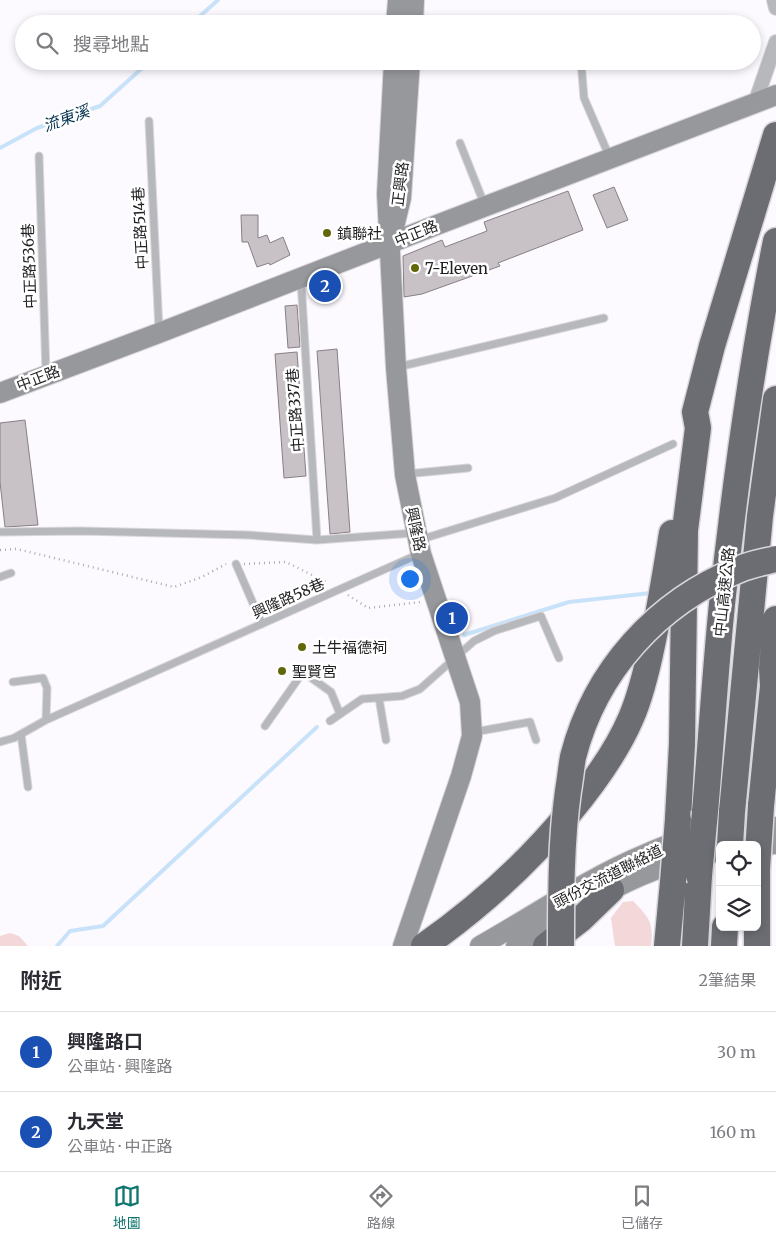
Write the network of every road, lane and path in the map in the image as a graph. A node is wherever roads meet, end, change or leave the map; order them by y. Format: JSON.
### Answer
{"nodes":[{"id":1,"x":398,"y":0,"type":"edge"},
{"id":2,"x":414,"y":0,"type":"edge"},
{"id":3,"x":774,"y":0,"type":"edge"},
{"id":4,"x":776,"y":8,"type":"edge"},
{"id":5,"x":397,"y":15,"type":"edge"},
{"id":6,"x":413,"y":15,"type":"edge"},
{"id":7,"x":776,"y":42,"type":"edge"},
{"id":8,"x":394,"y":70,"type":"edge"},
{"id":9,"x":409,"y":70,"type":"edge"},
{"id":10,"x":582,"y":70,"type":"edge"},
{"id":11,"x":776,"y":95,"type":"edge"},
{"id":12,"x":755,"y":103,"type":"junction"},
{"id":13,"x":149,"y":120,"type":"dead end"},
{"id":14,"x":776,"y":135,"type":"edge"},
{"id":15,"x":460,"y":143,"type":"dead end"},
{"id":16,"x":39,"y":156,"type":"dead end"},
{"id":17,"x":611,"y":159,"type":"junction"},
{"id":18,"x":486,"y":206,"type":"junction"},
{"id":19,"x":776,"y":241,"type":"edge"},
{"id":20,"x":389,"y":244,"type":"junction"},
{"id":21,"x":301,"y":278,"type":"junction"},
{"id":22,"x":604,"y":318,"type":"dead end"},
{"id":23,"x":159,"y":333,"type":"junction"},
{"id":24,"x":396,"y":368,"type":"junction"},
{"id":25,"x":46,"y":375,"type":"junction"},
{"id":26,"x":0,"y":393,"type":"edge"},
{"id":27,"x":776,"y":400,"type":"edge"},
{"id":28,"x":695,"y":412,"type":"junction"},
{"id":29,"x":673,"y":444,"type":"dead end"},
{"id":30,"x":468,"y":468,"type":"dead end"},
{"id":31,"x":405,"y":475,"type":"junction"},
{"id":32,"x":0,"y":532,"type":"edge"},
{"id":33,"x":317,"y":540,"type":"junction"},
{"id":34,"x":418,"y":542,"type":"junction"},
{"id":35,"x":0,"y":550,"type":"edge"},
{"id":36,"x":776,"y":559,"type":"edge"},
{"id":37,"x":236,"y":564,"type":"junction"},
{"id":38,"x":11,"y":573,"type":"dead end"},
{"id":39,"x":0,"y":577,"type":"edge"},
{"id":40,"x":340,"y":590,"type":"junction"},
{"id":41,"x":436,"y":600,"type":"junction"},
{"id":42,"x":776,"y":619,"type":"edge"},
{"id":43,"x":262,"y":624,"type":"junction"},
{"id":44,"x":455,"y":657,"type":"junction"},
{"id":45,"x":559,"y":658,"type":"dead end"},
{"id":46,"x":13,"y":682,"type":"dead end"},
{"id":47,"x":774,"y":682,"type":"edge"},
{"id":48,"x":379,"y":698,"type":"junction"},
{"id":49,"x":340,"y":714,"type":"junction"},
{"id":50,"x":46,"y":720,"type":"junction"},
{"id":51,"x":330,"y":721,"type":"dead end"},
{"id":52,"x":265,"y":726,"type":"dead end"},
{"id":53,"x":472,"y":732,"type":"junction"},
{"id":54,"x":21,"y":734,"type":"junction"},
{"id":55,"x":386,"y":740,"type":"dead end"},
{"id":56,"x":536,"y":740,"type":"dead end"},
{"id":57,"x":0,"y":742,"type":"edge"},
{"id":58,"x":28,"y":787,"type":"dead end"},
{"id":59,"x":776,"y":827,"type":"edge"},
{"id":60,"x":730,"y":841,"type":"edge"},
{"id":61,"x":759,"y":841,"type":"edge"},
{"id":62,"x":776,"y":844,"type":"edge"},
{"id":63,"x":761,"y":846,"type":"edge"},
{"id":64,"x":716,"y":852,"type":"edge"},
{"id":65,"x":757,"y":886,"type":"edge"},
{"id":66,"x":611,"y":890,"type":"junction"},
{"id":67,"x":725,"y":931,"type":"edge"},
{"id":68,"x":432,"y":940,"type":"edge"},
{"id":69,"x":403,"y":946,"type":"edge"},
{"id":70,"x":480,"y":946,"type":"edge"},
{"id":71,"x":516,"y":946,"type":"edge"},
{"id":72,"x":546,"y":946,"type":"edge"},
{"id":73,"x":562,"y":946,"type":"edge"},
{"id":74,"x":667,"y":946,"type":"edge"},
{"id":75,"x":695,"y":946,"type":"edge"},
{"id":76,"x":724,"y":946,"type":"edge"},
{"id":77,"x":757,"y":946,"type":"edge"}],
"edges":[{"from":1,"to":5,"type":"main road"},
{"from":2,"to":6,"type":"main road"},
{"from":3,"to":4,"type":"street"},
{"from":7,"to":12,"type":"street"},
{"from":8,"to":20,"type":"main road","name":"正興路"},
{"from":9,"to":20,"type":"main road","name":"正興路"},
{"from":10,"to":17,"type":"lane"},
{"from":11,"to":12,"type":"main road","name":"中正路"},
{"from":12,"to":17,"type":"main road","name":"中正路"},
{"from":13,"to":23,"type":"lane","name":"中正路514巷"},
{"from":14,"to":28,"type":"highway"},
{"from":15,"to":18,"type":"lane"},
{"from":16,"to":25,"type":"lane","name":"中正路536巷"},
{"from":17,"to":18,"type":"main road","name":"中正路"},
{"from":18,"to":20,"type":"main road","name":"中正路"},
{"from":19,"to":75,"type":"highway","name":"中山高速公路","bridge":true},
{"from":20,"to":21,"type":"main road","name":"中正路"},
{"from":20,"to":24,"type":"main road","name":"興隆路"},
{"from":21,"to":23,"type":"main road","name":"中正路"},
{"from":21,"to":33,"type":"lane","name":"中正路337巷"},
{"from":22,"to":24,"type":"lane"},
{"from":23,"to":25,"type":"main road","name":"中正路"},
{"from":24,"to":31,"type":"main road","name":"興隆路"},
{"from":25,"to":26,"type":"main road","name":"中正路"},
{"from":27,"to":60,"type":"highway","name":"中山高速公路","bridge":true},
{"from":28,"to":68,"type":"highway"},
{"from":28,"to":74,"type":"highway","bridge":true},
{"from":29,"to":34,"type":"lane"},
{"from":30,"to":31,"type":"lane"},
{"from":31,"to":34,"type":"main road","name":"興隆路"},
{"from":32,"to":33,"type":"lane"},
{"from":33,"to":34,"type":"lane"},
{"from":34,"to":40,"type":"lane","name":"興隆路58巷"},
{"from":34,"to":41,"type":"main road","name":"興隆路"},
{"from":35,"to":37,"type":"path"},
{"from":36,"to":73,"type":"highway","bridge":true},
{"from":37,"to":40,"type":"path"},
{"from":37,"to":43,"type":"lane"},
{"from":38,"to":39,"type":"lane"},
{"from":40,"to":41,"type":"path"},
{"from":40,"to":43,"type":"lane","name":"興隆路58巷"},
{"from":41,"to":44,"type":"main road","name":"興隆路"},
{"from":42,"to":47,"type":"highway"},
{"from":43,"to":50,"type":"lane","name":"興隆路58巷"},
{"from":44,"to":45,"type":"lane"},
{"from":44,"to":48,"type":"lane"},
{"from":44,"to":53,"type":"main road","name":"興隆路"},
{"from":46,"to":50,"type":"lane"},
{"from":47,"to":61,"type":"highway","bridge":true},
{"from":48,"to":49,"type":"lane"},
{"from":48,"to":55,"type":"lane"},
{"from":49,"to":51,"type":"lane"},
{"from":49,"to":52,"type":"lane"},
{"from":50,"to":54,"type":"lane","name":"興隆路58巷"},
{"from":53,"to":56,"type":"lane"},
{"from":53,"to":69,"type":"main road","name":"興隆路"},
{"from":54,"to":57,"type":"lane","name":"興隆路58巷"},
{"from":54,"to":58,"type":"lane"},
{"from":59,"to":70,"type":"main road","name":"頭份交流道聯絡道"},
{"from":62,"to":63,"type":"main road"},
{"from":64,"to":66,"type":"main road","name":"頭份交流道聯絡道"},
{"from":65,"to":77,"type":"highway"},
{"from":66,"to":71,"type":"main road","name":"頭份交流道聯絡道"},
{"from":66,"to":72,"type":"highway"},
{"from":67,"to":76,"type":"highway"}]}
